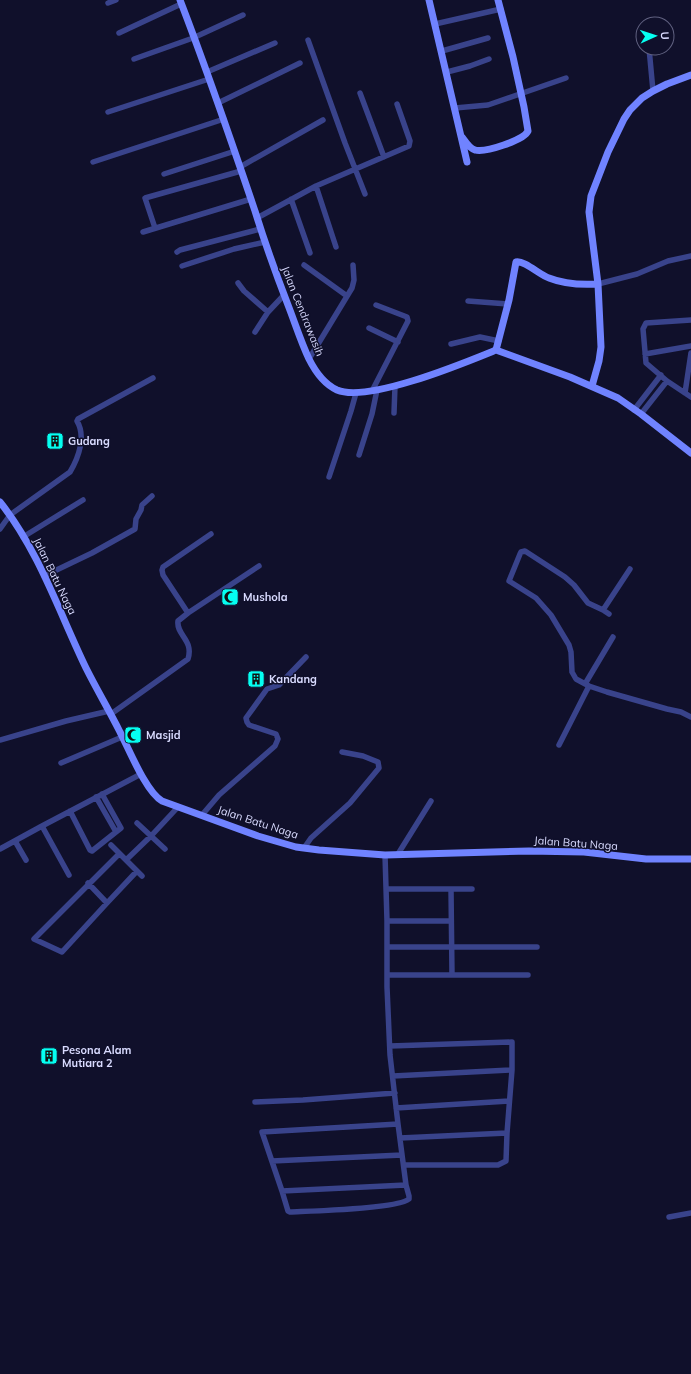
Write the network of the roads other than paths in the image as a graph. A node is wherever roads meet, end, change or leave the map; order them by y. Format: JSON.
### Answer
{"nodes":[{"id":1,"x":116,"y":0,"type":"edge"},
{"id":2,"x":429,"y":0,"type":"edge"},
{"id":3,"x":498,"y":0,"type":"edge"},
{"id":4,"x":181,"y":2,"type":"edge"},
{"id":5,"x":108,"y":4,"type":"dead end"},
{"id":6,"x":501,"y":9,"type":"junction"},
{"id":7,"x":243,"y":15,"type":"dead end"},
{"id":8,"x":435,"y":24,"type":"junction"},
{"id":9,"x":119,"y":33,"type":"dead end"},
{"id":10,"x":194,"y":38,"type":"junction"},
{"id":11,"x":488,"y":38,"type":"dead end"},
{"id":12,"x":308,"y":40,"type":"dead end"},
{"id":13,"x":275,"y":43,"type":"dead end"},
{"id":14,"x":442,"y":51,"type":"junction"},
{"id":15,"x":650,"y":56,"type":"edge"},
{"id":16,"x":489,"y":59,"type":"dead end"},
{"id":17,"x":134,"y":60,"type":"dead end"},
{"id":18,"x":300,"y":63,"type":"dead end"},
{"id":19,"x":446,"y":72,"type":"junction"},
{"id":20,"x":208,"y":76,"type":"junction"},
{"id":21,"x":691,"y":76,"type":"edge"},
{"id":22,"x":566,"y":78,"type":"dead end"},
{"id":23,"x":653,"y":91,"type":"junction"},
{"id":24,"x":360,"y":93,"type":"dead end"},
{"id":25,"x":521,"y":94,"type":"junction"},
{"id":26,"x":218,"y":103,"type":"junction"},
{"id":27,"x":397,"y":104,"type":"dead end"},
{"id":28,"x":455,"y":108,"type":"junction"},
{"id":29,"x":108,"y":112,"type":"dead end"},
{"id":30,"x":224,"y":119,"type":"junction"},
{"id":31,"x":323,"y":120,"type":"dead end"},
{"id":32,"x":462,"y":137,"type":"junction"},
{"id":33,"x":235,"y":151,"type":"junction"},
{"id":34,"x":384,"y":157,"type":"junction"},
{"id":35,"x":93,"y":162,"type":"dead end"},
{"id":36,"x":467,"y":162,"type":"dead end"},
{"id":37,"x":241,"y":169,"type":"junction"},
{"id":38,"x":356,"y":169,"type":"junction"},
{"id":39,"x":164,"y":174,"type":"dead end"},
{"id":40,"x":316,"y":186,"type":"junction"},
{"id":41,"x":365,"y":194,"type":"dead end"},
{"id":42,"x":291,"y":199,"type":"junction"},
{"id":43,"x":251,"y":200,"type":"junction"},
{"id":44,"x":257,"y":218,"type":"junction"},
{"id":45,"x":155,"y":228,"type":"junction"},
{"id":46,"x":260,"y":229,"type":"junction"},
{"id":47,"x":143,"y":232,"type":"dead end"},
{"id":48,"x":265,"y":242,"type":"junction"},
{"id":49,"x":336,"y":247,"type":"dead end"},
{"id":50,"x":177,"y":252,"type":"dead end"},
{"id":51,"x":310,"y":253,"type":"dead end"},
{"id":52,"x":691,"y":256,"type":"edge"},
{"id":53,"x":304,"y":265,"type":"dead end"},
{"id":54,"x":353,"y":265,"type":"dead end"},
{"id":55,"x":182,"y":266,"type":"dead end"},
{"id":56,"x":238,"y":283,"type":"dead end"},
{"id":57,"x":598,"y":284,"type":"junction"},
{"id":58,"x":284,"y":295,"type":"junction"},
{"id":59,"x":347,"y":296,"type":"junction"},
{"id":60,"x":468,"y":301,"type":"dead end"},
{"id":61,"x":508,"y":304,"type":"junction"},
{"id":62,"x":376,"y":305,"type":"dead end"},
{"id":63,"x":268,"y":312,"type":"junction"},
{"id":64,"x":691,"y":320,"type":"edge"},
{"id":65,"x":369,"y":328,"type":"dead end"},
{"id":66,"x":255,"y":332,"type":"dead end"},
{"id":67,"x":499,"y":341,"type":"junction"},
{"id":68,"x":398,"y":342,"type":"junction"},
{"id":69,"x":451,"y":344,"type":"dead end"},
{"id":70,"x":691,"y":346,"type":"edge"},
{"id":71,"x":496,"y":350,"type":"junction"},
{"id":72,"x":691,"y":353,"type":"edge"},
{"id":73,"x":645,"y":354,"type":"junction"},
{"id":74,"x":309,"y":359,"type":"junction"},
{"id":75,"x":661,"y":375,"type":"junction"},
{"id":76,"x":153,"y":378,"type":"dead end"},
{"id":77,"x":667,"y":380,"type":"junction"},
{"id":78,"x":395,"y":386,"type":"junction"},
{"id":79,"x":592,"y":386,"type":"junction"},
{"id":80,"x":374,"y":391,"type":"junction"},
{"id":81,"x":356,"y":393,"type":"junction"},
{"id":82,"x":685,"y":393,"type":"junction"},
{"id":83,"x":691,"y":397,"type":"edge"},
{"id":84,"x":634,"y":410,"type":"junction"},
{"id":85,"x":394,"y":413,"type":"dead end"},
{"id":86,"x":641,"y":414,"type":"junction"},
{"id":87,"x":691,"y":453,"type":"edge"},
{"id":88,"x":359,"y":455,"type":"dead end"},
{"id":89,"x":329,"y":477,"type":"dead end"},
{"id":90,"x":152,"y":496,"type":"dead end"},
{"id":91,"x":83,"y":500,"type":"dead end"},
{"id":92,"x":0,"y":502,"type":"edge"},
{"id":93,"x":10,"y":515,"type":"junction"},
{"id":94,"x":0,"y":529,"type":"edge"},
{"id":95,"x":211,"y":534,"type":"dead end"},
{"id":96,"x":23,"y":537,"type":"junction"},
{"id":97,"x":259,"y":566,"type":"dead end"},
{"id":98,"x":630,"y":569,"type":"dead end"},
{"id":99,"x":44,"y":576,"type":"junction"},
{"id":100,"x":603,"y":610,"type":"junction"},
{"id":101,"x":188,"y":613,"type":"junction"},
{"id":102,"x":609,"y":614,"type":"dead end"},
{"id":103,"x":613,"y":637,"type":"dead end"},
{"id":104,"x":306,"y":657,"type":"dead end"},
{"id":105,"x":587,"y":685,"type":"junction"},
{"id":106,"x":110,"y":712,"type":"junction"},
{"id":107,"x":691,"y":717,"type":"edge"},
{"id":108,"x":122,"y":737,"type":"junction"},
{"id":109,"x":0,"y":740,"type":"edge"},
{"id":110,"x":559,"y":745,"type":"dead end"},
{"id":111,"x":342,"y":752,"type":"dead end"},
{"id":112,"x":61,"y":762,"type":"dead end"},
{"id":113,"x":141,"y":774,"type":"junction"},
{"id":114,"x":102,"y":794,"type":"junction"},
{"id":115,"x":96,"y":797,"type":"junction"},
{"id":116,"x":432,"y":801,"type":"dead end"},
{"id":117,"x":178,"y":806,"type":"junction"},
{"id":118,"x":70,"y":811,"type":"junction"},
{"id":119,"x":202,"y":815,"type":"junction"},
{"id":120,"x":137,"y":823,"type":"dead end"},
{"id":121,"x":42,"y":826,"type":"junction"},
{"id":122,"x":116,"y":832,"type":"junction"},
{"id":123,"x":151,"y":836,"type":"junction"},
{"id":124,"x":15,"y":841,"type":"junction"},
{"id":125,"x":111,"y":845,"type":"dead end"},
{"id":126,"x":304,"y":848,"type":"junction"},
{"id":127,"x":0,"y":849,"type":"edge"},
{"id":128,"x":165,"y":849,"type":"dead end"},
{"id":129,"x":119,"y":854,"type":"junction"},
{"id":130,"x":398,"y":854,"type":"junction"},
{"id":131,"x":385,"y":855,"type":"junction"},
{"id":132,"x":26,"y":860,"type":"dead end"},
{"id":133,"x":126,"y":860,"type":"junction"},
{"id":134,"x":691,"y":860,"type":"edge"},
{"id":135,"x":69,"y":875,"type":"dead end"},
{"id":136,"x":88,"y":883,"type":"junction"},
{"id":137,"x":386,"y":889,"type":"junction"},
{"id":138,"x":451,"y":889,"type":"junction"},
{"id":139,"x":472,"y":889,"type":"dead end"},
{"id":140,"x":107,"y":902,"type":"junction"},
{"id":141,"x":387,"y":921,"type":"junction"},
{"id":142,"x":451,"y":921,"type":"junction"},
{"id":143,"x":387,"y":947,"type":"junction"},
{"id":144,"x":452,"y":947,"type":"junction"},
{"id":145,"x":537,"y":947,"type":"dead end"},
{"id":146,"x":387,"y":975,"type":"junction"},
{"id":147,"x":452,"y":975,"type":"junction"},
{"id":148,"x":528,"y":975,"type":"dead end"},
{"id":149,"x":390,"y":1046,"type":"junction"},
{"id":150,"x":512,"y":1070,"type":"junction"},
{"id":151,"x":393,"y":1076,"type":"junction"},
{"id":152,"x":395,"y":1093,"type":"junction"},
{"id":153,"x":509,"y":1101,"type":"junction"},
{"id":154,"x":255,"y":1102,"type":"dead end"},
{"id":155,"x":396,"y":1108,"type":"junction"},
{"id":156,"x":398,"y":1124,"type":"junction"},
{"id":157,"x":506,"y":1133,"type":"junction"},
{"id":158,"x":400,"y":1138,"type":"junction"},
{"id":159,"x":402,"y":1155,"type":"junction"},
{"id":160,"x":272,"y":1162,"type":"junction"},
{"id":161,"x":404,"y":1165,"type":"junction"},
{"id":162,"x":406,"y":1185,"type":"junction"},
{"id":163,"x":282,"y":1191,"type":"junction"},
{"id":164,"x":691,"y":1213,"type":"edge"},
{"id":165,"x":669,"y":1217,"type":"dead end"}],
"edges":[{"from":1,"to":5,"type":"street"},
{"from":2,"to":8,"type":"street"},
{"from":3,"to":6,"type":"street"},
{"from":4,"to":9,"type":"street"},
{"from":4,"to":10,"type":"street","name":"Jalan Cendrawasih"},
{"from":6,"to":8,"type":"street"},
{"from":6,"to":25,"type":"street"},
{"from":7,"to":10,"type":"street"},
{"from":8,"to":14,"type":"street"},
{"from":10,"to":17,"type":"street"},
{"from":10,"to":20,"type":"street","name":"Jalan Cendrawasih"},
{"from":11,"to":14,"type":"street"},
{"from":12,"to":38,"type":"street"},
{"from":13,"to":20,"type":"street"},
{"from":14,"to":19,"type":"street"},
{"from":15,"to":23,"type":"street"},
{"from":16,"to":19,"type":"street"},
{"from":18,"to":26,"type":"street"},
{"from":19,"to":28,"type":"street"},
{"from":20,"to":26,"type":"street","name":"Jalan Cendrawasih"},
{"from":20,"to":29,"type":"street"},
{"from":21,"to":23,"type":"street"},
{"from":22,"to":25,"type":"street"},
{"from":23,"to":57,"type":"street"},
{"from":24,"to":34,"type":"street"},
{"from":25,"to":28,"type":"street"},
{"from":25,"to":32,"type":"street"},
{"from":26,"to":30,"type":"street","name":"Jalan Cendrawasih"},
{"from":27,"to":34,"type":"street"},
{"from":28,"to":32,"type":"street"},
{"from":30,"to":33,"type":"street","name":"Jalan Cendrawasih"},
{"from":30,"to":35,"type":"street"},
{"from":31,"to":37,"type":"street"},
{"from":32,"to":36,"type":"street"},
{"from":33,"to":37,"type":"street","name":"Jalan Cendrawasih"},
{"from":33,"to":39,"type":"street"},
{"from":34,"to":38,"type":"street"},
{"from":37,"to":43,"type":"street","name":"Jalan Cendrawasih"},
{"from":37,"to":45,"type":"street"},
{"from":38,"to":40,"type":"street"},
{"from":38,"to":41,"type":"street"},
{"from":40,"to":42,"type":"street"},
{"from":40,"to":49,"type":"street"},
{"from":42,"to":44,"type":"street"},
{"from":42,"to":51,"type":"street"},
{"from":43,"to":44,"type":"street","name":"Jalan Cendrawasih"},
{"from":43,"to":45,"type":"street"},
{"from":44,"to":46,"type":"street","name":"Jalan Cendrawasih"},
{"from":45,"to":47,"type":"street"},
{"from":46,"to":48,"type":"street","name":"Jalan Cendrawasih"},
{"from":46,"to":50,"type":"street"},
{"from":48,"to":55,"type":"street"},
{"from":48,"to":58,"type":"street","name":"Jalan Cendrawasih"},
{"from":52,"to":57,"type":"street"},
{"from":53,"to":59,"type":"street"},
{"from":54,"to":59,"type":"street"},
{"from":56,"to":63,"type":"street"},
{"from":57,"to":61,"type":"street"},
{"from":57,"to":79,"type":"street"},
{"from":58,"to":63,"type":"street"},
{"from":58,"to":74,"type":"street","name":"Jalan Cendrawasih"},
{"from":59,"to":74,"type":"street"},
{"from":60,"to":61,"type":"street"},
{"from":61,"to":67,"type":"street"},
{"from":62,"to":68,"type":"street"},
{"from":63,"to":66,"type":"street"},
{"from":64,"to":73,"type":"street"},
{"from":65,"to":68,"type":"street"},
{"from":67,"to":69,"type":"street"},
{"from":67,"to":71,"type":"street"},
{"from":68,"to":80,"type":"street"},
{"from":70,"to":73,"type":"street"},
{"from":71,"to":78,"type":"street","name":"Jalan Cendrawasih"},
{"from":71,"to":79,"type":"street"},
{"from":72,"to":82,"type":"street"},
{"from":73,"to":75,"type":"street"},
{"from":74,"to":81,"type":"street","name":"Jalan Cendrawasih"},
{"from":75,"to":77,"type":"street"},
{"from":75,"to":84,"type":"street"},
{"from":76,"to":93,"type":"street"},
{"from":77,"to":82,"type":"street"},
{"from":77,"to":86,"type":"street"},
{"from":78,"to":80,"type":"street","name":"Jalan Cendrawasih"},
{"from":78,"to":85,"type":"street"},
{"from":79,"to":84,"type":"street"},
{"from":80,"to":81,"type":"street","name":"Jalan Cendrawasih"},
{"from":80,"to":88,"type":"street"},
{"from":81,"to":89,"type":"street"},
{"from":82,"to":83,"type":"street"},
{"from":84,"to":86,"type":"street"},
{"from":86,"to":87,"type":"street"},
{"from":90,"to":99,"type":"street"},
{"from":91,"to":96,"type":"street"},
{"from":92,"to":93,"type":"street","name":"Jalan Batu Naga"},
{"from":93,"to":94,"type":"street"},
{"from":93,"to":96,"type":"street","name":"Jalan Batu Naga"},
{"from":95,"to":101,"type":"street"},
{"from":96,"to":99,"type":"street","name":"Jalan Batu Naga"},
{"from":97,"to":101,"type":"street"},
{"from":98,"to":100,"type":"street"},
{"from":99,"to":106,"type":"street","name":"Jalan Batu Naga"},
{"from":100,"to":102,"type":"street"},
{"from":100,"to":105,"type":"street"},
{"from":101,"to":106,"type":"street"},
{"from":103,"to":105,"type":"street"},
{"from":104,"to":119,"type":"street"},
{"from":105,"to":107,"type":"street"},
{"from":105,"to":110,"type":"street"},
{"from":106,"to":108,"type":"street","name":"Jalan Batu Naga"},
{"from":106,"to":109,"type":"street"},
{"from":108,"to":112,"type":"street"},
{"from":108,"to":113,"type":"street","name":"Jalan Batu Naga"},
{"from":111,"to":126,"type":"street"},
{"from":113,"to":114,"type":"street"},
{"from":113,"to":117,"type":"street","name":"Jalan Batu Naga"},
{"from":114,"to":115,"type":"street"},
{"from":114,"to":122,"type":"street"},
{"from":115,"to":118,"type":"street"},
{"from":115,"to":122,"type":"street"},
{"from":116,"to":130,"type":"street"},
{"from":117,"to":119,"type":"street","name":"Jalan Batu Naga"},
{"from":117,"to":123,"type":"street"},
{"from":118,"to":121,"type":"street"},
{"from":118,"to":122,"type":"street"},
{"from":119,"to":126,"type":"street","name":"Jalan Batu Naga"},
{"from":120,"to":123,"type":"street"},
{"from":121,"to":124,"type":"street"},
{"from":121,"to":135,"type":"street"},
{"from":123,"to":128,"type":"street"},
{"from":123,"to":133,"type":"street"},
{"from":124,"to":127,"type":"street"},
{"from":124,"to":132,"type":"street"},
{"from":125,"to":129,"type":"street"},
{"from":126,"to":131,"type":"street","name":"Jalan Batu Naga"},
{"from":129,"to":133,"type":"street"},
{"from":129,"to":136,"type":"street"},
{"from":130,"to":131,"type":"street","name":"Jalan Batu Naga"},
{"from":130,"to":134,"type":"street","name":"Jalan Batu Naga"},
{"from":131,"to":137,"type":"street"},
{"from":133,"to":140,"type":"street"},
{"from":136,"to":140,"type":"street"},
{"from":136,"to":140,"type":"street"},
{"from":137,"to":138,"type":"street"},
{"from":137,"to":141,"type":"street"},
{"from":138,"to":139,"type":"street"},
{"from":138,"to":142,"type":"street"},
{"from":141,"to":142,"type":"street"},
{"from":141,"to":143,"type":"street"},
{"from":142,"to":144,"type":"street"},
{"from":143,"to":144,"type":"street"},
{"from":143,"to":146,"type":"street"},
{"from":144,"to":145,"type":"street"},
{"from":144,"to":147,"type":"street"},
{"from":146,"to":147,"type":"street"},
{"from":146,"to":149,"type":"street"},
{"from":147,"to":148,"type":"street"},
{"from":149,"to":150,"type":"street"},
{"from":149,"to":151,"type":"street"},
{"from":150,"to":151,"type":"street"},
{"from":150,"to":153,"type":"street"},
{"from":151,"to":152,"type":"street"},
{"from":152,"to":154,"type":"street"},
{"from":152,"to":155,"type":"street"},
{"from":153,"to":155,"type":"street"},
{"from":153,"to":157,"type":"street"},
{"from":155,"to":156,"type":"street"},
{"from":156,"to":158,"type":"street"},
{"from":156,"to":160,"type":"street"},
{"from":157,"to":158,"type":"street"},
{"from":157,"to":161,"type":"street"},
{"from":158,"to":159,"type":"street"},
{"from":159,"to":160,"type":"street"},
{"from":159,"to":161,"type":"street"},
{"from":160,"to":163,"type":"street"},
{"from":161,"to":162,"type":"street"},
{"from":162,"to":163,"type":"street"},
{"from":162,"to":163,"type":"street"},
{"from":164,"to":165,"type":"street"}]}
